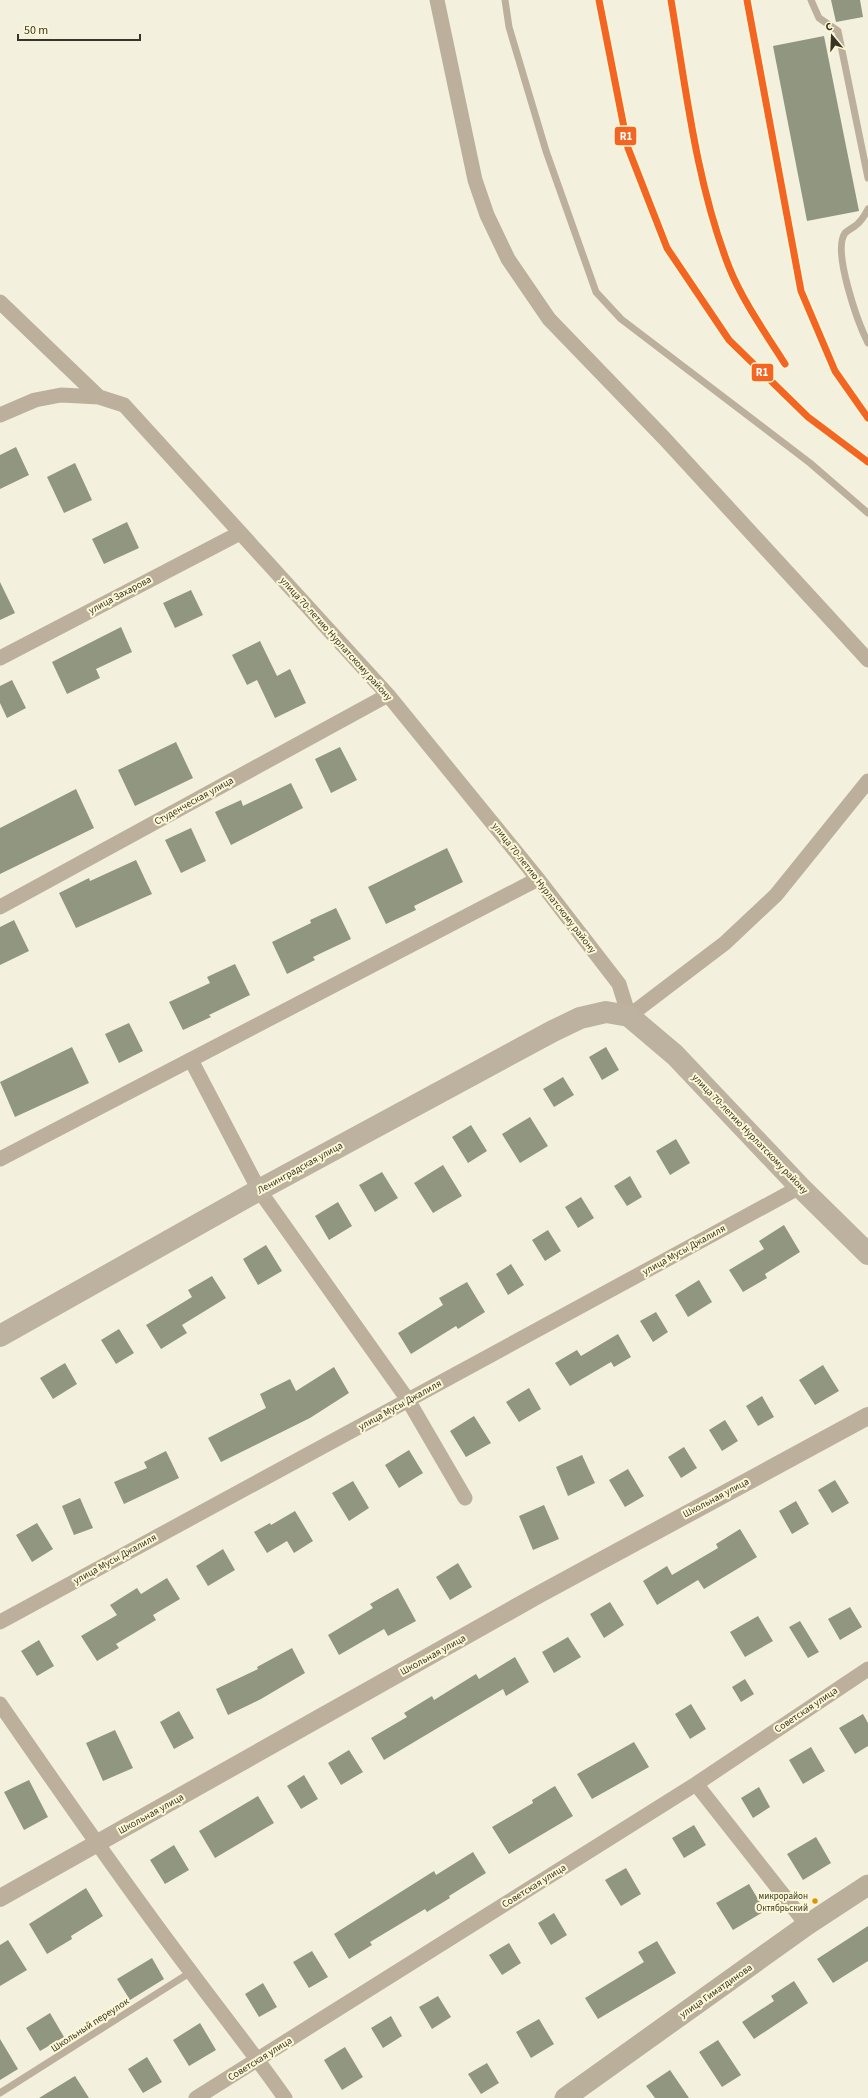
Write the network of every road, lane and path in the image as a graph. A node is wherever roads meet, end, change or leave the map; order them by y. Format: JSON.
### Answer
{"nodes":[{"id":1,"x":437,"y":0,"type":"edge"},
{"id":2,"x":505,"y":0,"type":"edge"},
{"id":3,"x":811,"y":0,"type":"edge"},
{"id":4,"x":868,"y":178,"type":"edge"},
{"id":5,"x":868,"y":209,"type":"edge"},
{"id":6,"x":0,"y":302,"type":"edge"},
{"id":7,"x":868,"y":343,"type":"edge"},
{"id":8,"x":99,"y":397,"type":"junction"},
{"id":9,"x":0,"y":416,"type":"edge"},
{"id":10,"x":868,"y":512,"type":"edge"},
{"id":11,"x":240,"y":533,"type":"junction"},
{"id":12,"x":0,"y":658,"type":"edge"},
{"id":13,"x":868,"y":660,"type":"edge"},
{"id":14,"x":388,"y":695,"type":"junction"},
{"id":15,"x":868,"y":780,"type":"edge"},
{"id":16,"x":538,"y":879,"type":"junction"},
{"id":17,"x":0,"y":907,"type":"edge"},
{"id":18,"x":629,"y":1016,"type":"junction"},
{"id":19,"x":191,"y":1060,"type":"junction"},
{"id":20,"x":0,"y":1159,"type":"edge"},
{"id":21,"x":800,"y":1187,"type":"junction"},
{"id":22,"x":259,"y":1190,"type":"junction"},
{"id":23,"x":868,"y":1254,"type":"edge"},
{"id":24,"x":0,"y":1336,"type":"edge"},
{"id":25,"x":408,"y":1400,"type":"junction"},
{"id":26,"x":868,"y":1416,"type":"edge"},
{"id":27,"x":465,"y":1498,"type":"dead end"},
{"id":28,"x":0,"y":1622,"type":"edge"},
{"id":29,"x":868,"y":1669,"type":"edge"},
{"id":30,"x":0,"y":1704,"type":"edge"},
{"id":31,"x":696,"y":1784,"type":"junction"},
{"id":32,"x":97,"y":1844,"type":"junction"},
{"id":33,"x":868,"y":1885,"type":"edge"},
{"id":34,"x":0,"y":1898,"type":"edge"},
{"id":35,"x":808,"y":1925,"type":"junction"},
{"id":36,"x":191,"y":1972,"type":"junction"},
{"id":37,"x":259,"y":2060,"type":"junction"},
{"id":38,"x":0,"y":2094,"type":"edge"},
{"id":39,"x":196,"y":2098,"type":"edge"},
{"id":40,"x":285,"y":2098,"type":"edge"},
{"id":41,"x":565,"y":2098,"type":"edge"}],
"edges":[{"from":1,"to":13,"type":"street"},
{"from":2,"to":10,"type":"lane"},
{"from":3,"to":4,"type":"lane"},
{"from":5,"to":7,"type":"lane"},
{"from":6,"to":8,"type":"street","name":"улица 70-летию Нурлатскому району"},
{"from":8,"to":9,"type":"street"},
{"from":8,"to":11,"type":"street","name":"улица 70-летию Нурлатскому району"},
{"from":11,"to":12,"type":"street","name":"улица Захарова"},
{"from":11,"to":14,"type":"street","name":"улица 70-летию Нурлатскому району"},
{"from":14,"to":16,"type":"street","name":"улица 70-летию Нурлатскому району"},
{"from":14,"to":17,"type":"street","name":"Студенческая улица"},
{"from":15,"to":18,"type":"street"},
{"from":16,"to":18,"type":"street","name":"улица 70-летию Нурлатскому району"},
{"from":16,"to":19,"type":"street"},
{"from":18,"to":21,"type":"main road","name":"улица 70-летию Нурлатскому району"},
{"from":18,"to":22,"type":"main road","name":"Ленинградская улица"},
{"from":19,"to":20,"type":"street"},
{"from":19,"to":22,"type":"street"},
{"from":21,"to":23,"type":"main road","name":"улица 70-летию Нурлатскому району"},
{"from":21,"to":25,"type":"street","name":"улица Мусы Джалиля"},
{"from":22,"to":24,"type":"main road","name":"Ленинградская улица"},
{"from":22,"to":25,"type":"street"},
{"from":25,"to":27,"type":"street"},
{"from":25,"to":28,"type":"street","name":"улица Мусы Джалиля"},
{"from":26,"to":32,"type":"street","name":"Школьная улица"},
{"from":29,"to":31,"type":"street","name":"Советская улица"},
{"from":30,"to":32,"type":"street"},
{"from":31,"to":35,"type":"street"},
{"from":31,"to":37,"type":"street","name":"Советская улица"},
{"from":32,"to":34,"type":"street","name":"Школьная улица"},
{"from":32,"to":36,"type":"street"},
{"from":33,"to":35,"type":"main road","name":"улица Гиматдинова"},
{"from":35,"to":41,"type":"main road","name":"улица Гиматдинова"},
{"from":36,"to":37,"type":"street"},
{"from":36,"to":38,"type":"lane","name":"Школьный переулок"},
{"from":37,"to":39,"type":"street","name":"Советская улица"},
{"from":37,"to":40,"type":"street"}]}
